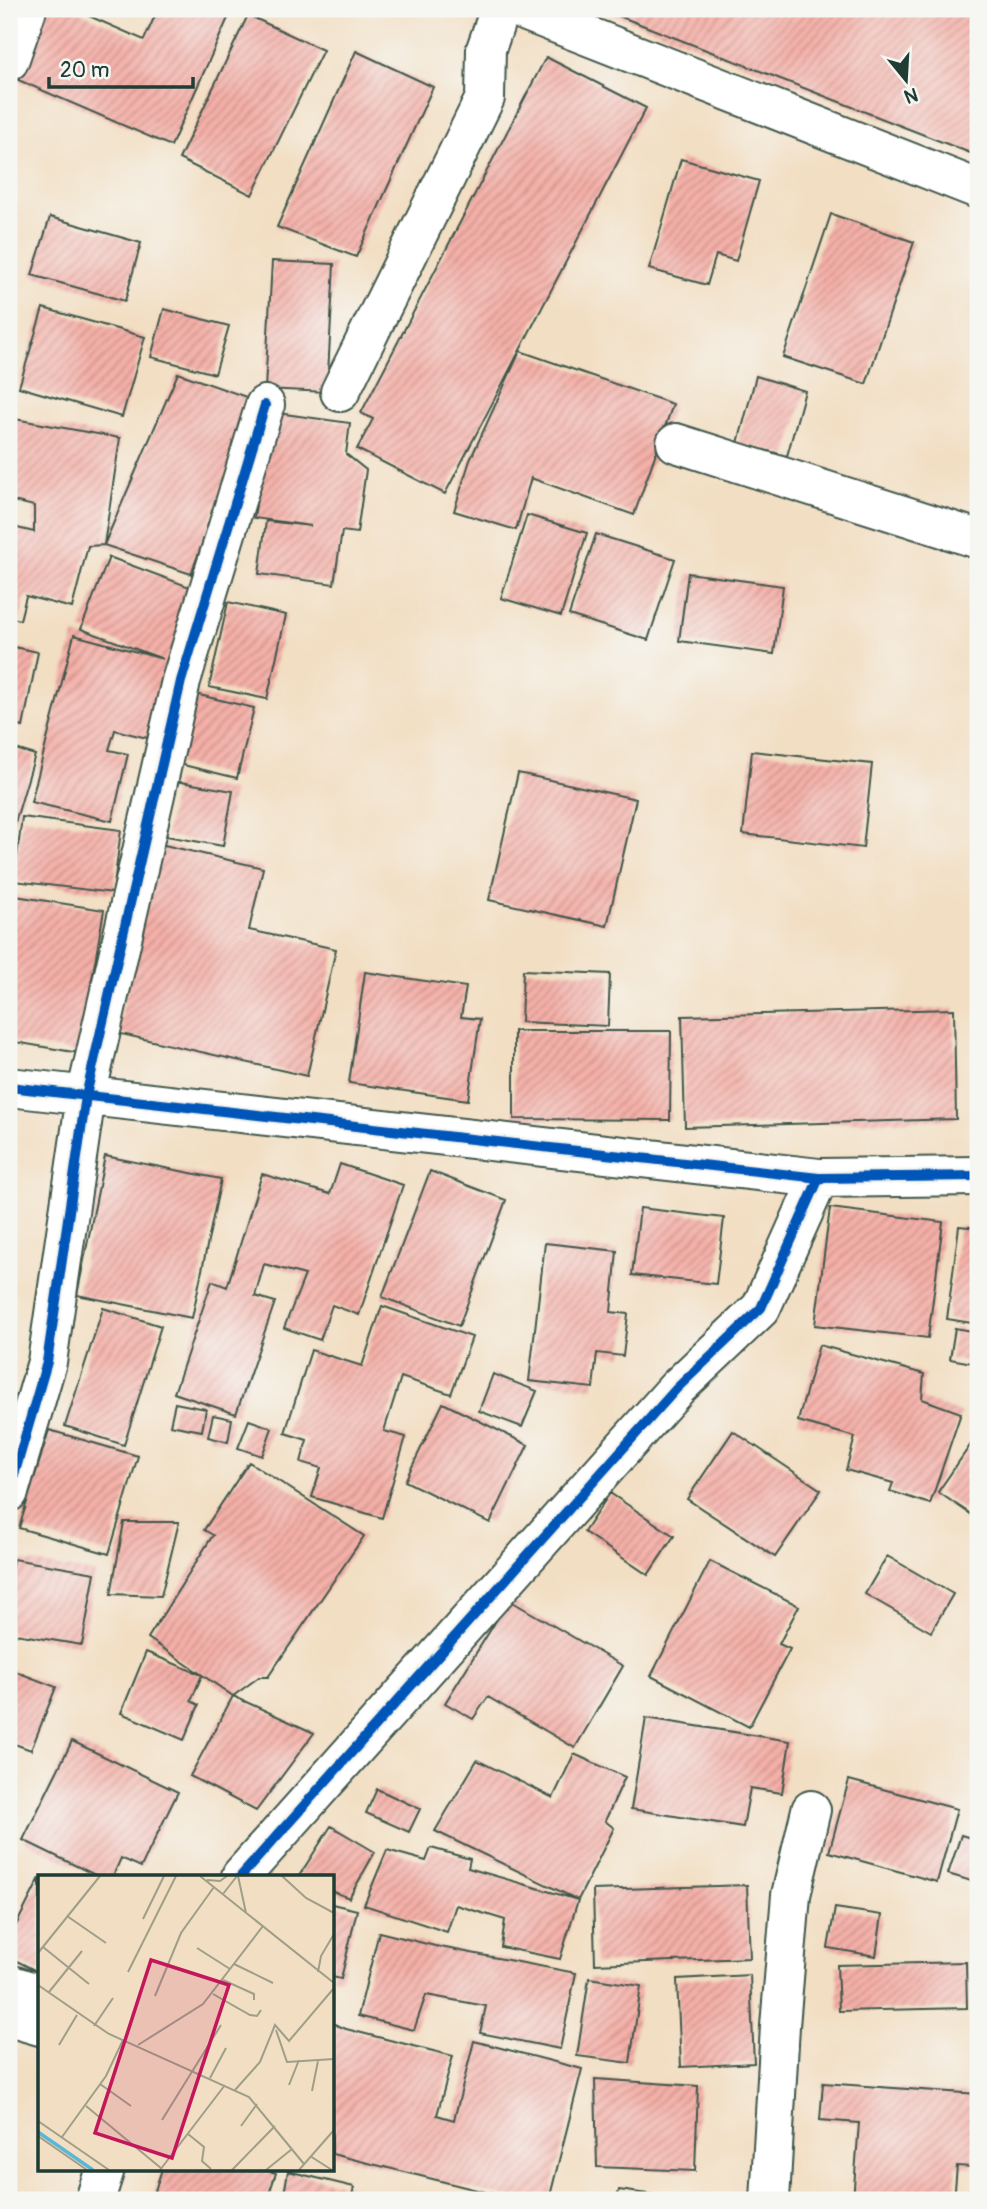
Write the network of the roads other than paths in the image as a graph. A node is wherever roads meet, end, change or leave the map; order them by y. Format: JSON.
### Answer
{"nodes":[{"id":1,"x":27,"y":9,"type":"edge"},
{"id":2,"x":500,"y":9,"type":"edge"},
{"id":3,"x":519,"y":9,"type":"edge"},
{"id":4,"x":9,"y":61,"type":"edge"},
{"id":5,"x":978,"y":189,"type":"edge"},
{"id":6,"x":340,"y":392,"type":"dead end"},
{"id":7,"x":265,"y":405,"type":"dead end"},
{"id":8,"x":676,"y":443,"type":"dead end"},
{"id":9,"x":978,"y":539,"type":"edge"},
{"id":10,"x":9,"y":1087,"type":"edge"},
{"id":11,"x":86,"y":1096,"type":"junction"},
{"id":12,"x":978,"y":1176,"type":"edge"},
{"id":13,"x":819,"y":1178,"type":"junction"},
{"id":14,"x":9,"y":1492,"type":"edge"},
{"id":15,"x":811,"y":1810,"type":"dead end"},
{"id":16,"x":243,"y":1875,"type":"edge"},
{"id":17,"x":9,"y":1984,"type":"edge"},
{"id":18,"x":38,"y":1993,"type":"edge"},
{"id":19,"x":9,"y":2017,"type":"edge"},
{"id":20,"x":38,"y":2025,"type":"edge"},
{"id":21,"x":106,"y":2170,"type":"edge"},
{"id":22,"x":95,"y":2200,"type":"edge"},
{"id":23,"x":770,"y":2200,"type":"edge"}],
"edges":[{"from":1,"to":4,"type":"street"},
{"from":2,"to":6,"type":"street"},
{"from":3,"to":5,"type":"street"},
{"from":7,"to":11,"type":"street"},
{"from":8,"to":9,"type":"street"},
{"from":10,"to":11,"type":"street"},
{"from":11,"to":13,"type":"street"},
{"from":11,"to":14,"type":"street"},
{"from":12,"to":13,"type":"street"},
{"from":13,"to":16,"type":"street"},
{"from":15,"to":23,"type":"street"},
{"from":17,"to":18,"type":"street"},
{"from":19,"to":20,"type":"street"},
{"from":21,"to":22,"type":"street"}]}
